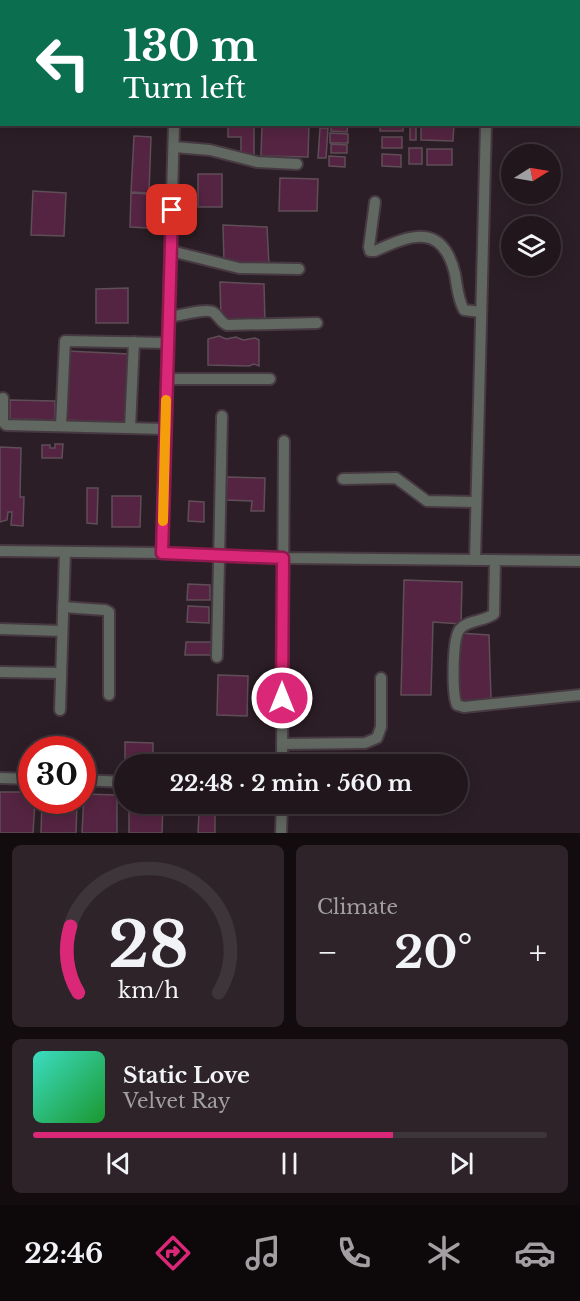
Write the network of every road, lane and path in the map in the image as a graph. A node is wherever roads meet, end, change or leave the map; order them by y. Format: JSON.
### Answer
{"nodes":[{"id":1,"x":174,"y":126,"type":"edge"},
{"id":2,"x":486,"y":126,"type":"edge"},
{"id":3,"x":174,"y":147,"type":"junction"},
{"id":4,"x":297,"y":164,"type":"dead end"},
{"id":5,"x":375,"y":202,"type":"dead end"},
{"id":6,"x":171,"y":251,"type":"junction"},
{"id":7,"x":299,"y":269,"type":"dead end"},
{"id":8,"x":481,"y":312,"type":"junction"},
{"id":9,"x":169,"y":317,"type":"junction"},
{"id":10,"x":317,"y":323,"type":"dead end"},
{"id":11,"x":134,"y":342,"type":"junction"},
{"id":12,"x":168,"y":343,"type":"junction"},
{"id":13,"x":167,"y":379,"type":"junction"},
{"id":14,"x":270,"y":379,"type":"dead end"},
{"id":15,"x":3,"y":398,"type":"dead end"},
{"id":16,"x":222,"y":416,"type":"dead end"},
{"id":17,"x":61,"y":426,"type":"junction"},
{"id":18,"x":130,"y":428,"type":"junction"},
{"id":19,"x":165,"y":429,"type":"junction"},
{"id":20,"x":284,"y":441,"type":"dead end"},
{"id":21,"x":343,"y":479,"type":"dead end"},
{"id":22,"x":476,"y":502,"type":"junction"},
{"id":23,"x":0,"y":551,"type":"edge"},
{"id":24,"x":65,"y":552,"type":"junction"},
{"id":25,"x":162,"y":553,"type":"junction"},
{"id":26,"x":218,"y":555,"type":"junction"},
{"id":27,"x":283,"y":558,"type":"junction"},
{"id":28,"x":475,"y":560,"type":"junction"},
{"id":29,"x":495,"y":560,"type":"junction"},
{"id":30,"x":580,"y":561,"type":"edge"},
{"id":31,"x":63,"y":607,"type":"junction"},
{"id":32,"x":0,"y":629,"type":"edge"},
{"id":33,"x":62,"y":631,"type":"junction"},
{"id":34,"x":218,"y":657,"type":"dead end"},
{"id":35,"x":0,"y":672,"type":"edge"},
{"id":36,"x":61,"y":673,"type":"junction"},
{"id":37,"x":381,"y":678,"type":"dead end"},
{"id":38,"x":109,"y":695,"type":"dead end"},
{"id":39,"x":580,"y":695,"type":"edge"},
{"id":40,"x":60,"y":710,"type":"dead end"},
{"id":41,"x":282,"y":744,"type":"junction"},
{"id":42,"x":282,"y":754,"type":"edge"},
{"id":43,"x":0,"y":778,"type":"edge"},
{"id":44,"x":18,"y":778,"type":"edge"},
{"id":45,"x":96,"y":781,"type":"edge"},
{"id":46,"x":114,"y":782,"type":"edge"},
{"id":47,"x":282,"y":814,"type":"edge"},
{"id":48,"x":281,"y":833,"type":"edge"}],
"edges":[{"from":1,"to":3,"type":"street"},
{"from":2,"to":8,"type":"street"},
{"from":3,"to":4,"type":"street"},
{"from":3,"to":6,"type":"street"},
{"from":5,"to":8,"type":"street"},
{"from":6,"to":7,"type":"street"},
{"from":6,"to":9,"type":"street"},
{"from":8,"to":22,"type":"street"},
{"from":9,"to":10,"type":"street"},
{"from":9,"to":12,"type":"street"},
{"from":11,"to":12,"type":"street"},
{"from":11,"to":17,"type":"street"},
{"from":11,"to":18,"type":"street"},
{"from":12,"to":13,"type":"street"},
{"from":13,"to":14,"type":"street"},
{"from":13,"to":19,"type":"street"},
{"from":15,"to":17,"type":"street"},
{"from":16,"to":26,"type":"street"},
{"from":17,"to":18,"type":"street"},
{"from":18,"to":19,"type":"street"},
{"from":19,"to":25,"type":"street"},
{"from":20,"to":27,"type":"street"},
{"from":21,"to":22,"type":"street"},
{"from":22,"to":28,"type":"street"},
{"from":23,"to":24,"type":"street"},
{"from":24,"to":25,"type":"street"},
{"from":24,"to":31,"type":"street"},
{"from":25,"to":26,"type":"street"},
{"from":26,"to":27,"type":"street"},
{"from":26,"to":34,"type":"street"},
{"from":27,"to":28,"type":"street"},
{"from":27,"to":41,"type":"street"},
{"from":28,"to":29,"type":"street"},
{"from":29,"to":30,"type":"street"},
{"from":29,"to":39,"type":"street"},
{"from":31,"to":33,"type":"street"},
{"from":31,"to":38,"type":"street"},
{"from":32,"to":33,"type":"street"},
{"from":33,"to":36,"type":"street"},
{"from":35,"to":36,"type":"street"},
{"from":36,"to":40,"type":"street"},
{"from":37,"to":41,"type":"street"},
{"from":41,"to":42,"type":"street"},
{"from":43,"to":44,"type":"street"},
{"from":45,"to":46,"type":"street"},
{"from":47,"to":48,"type":"street"}]}
